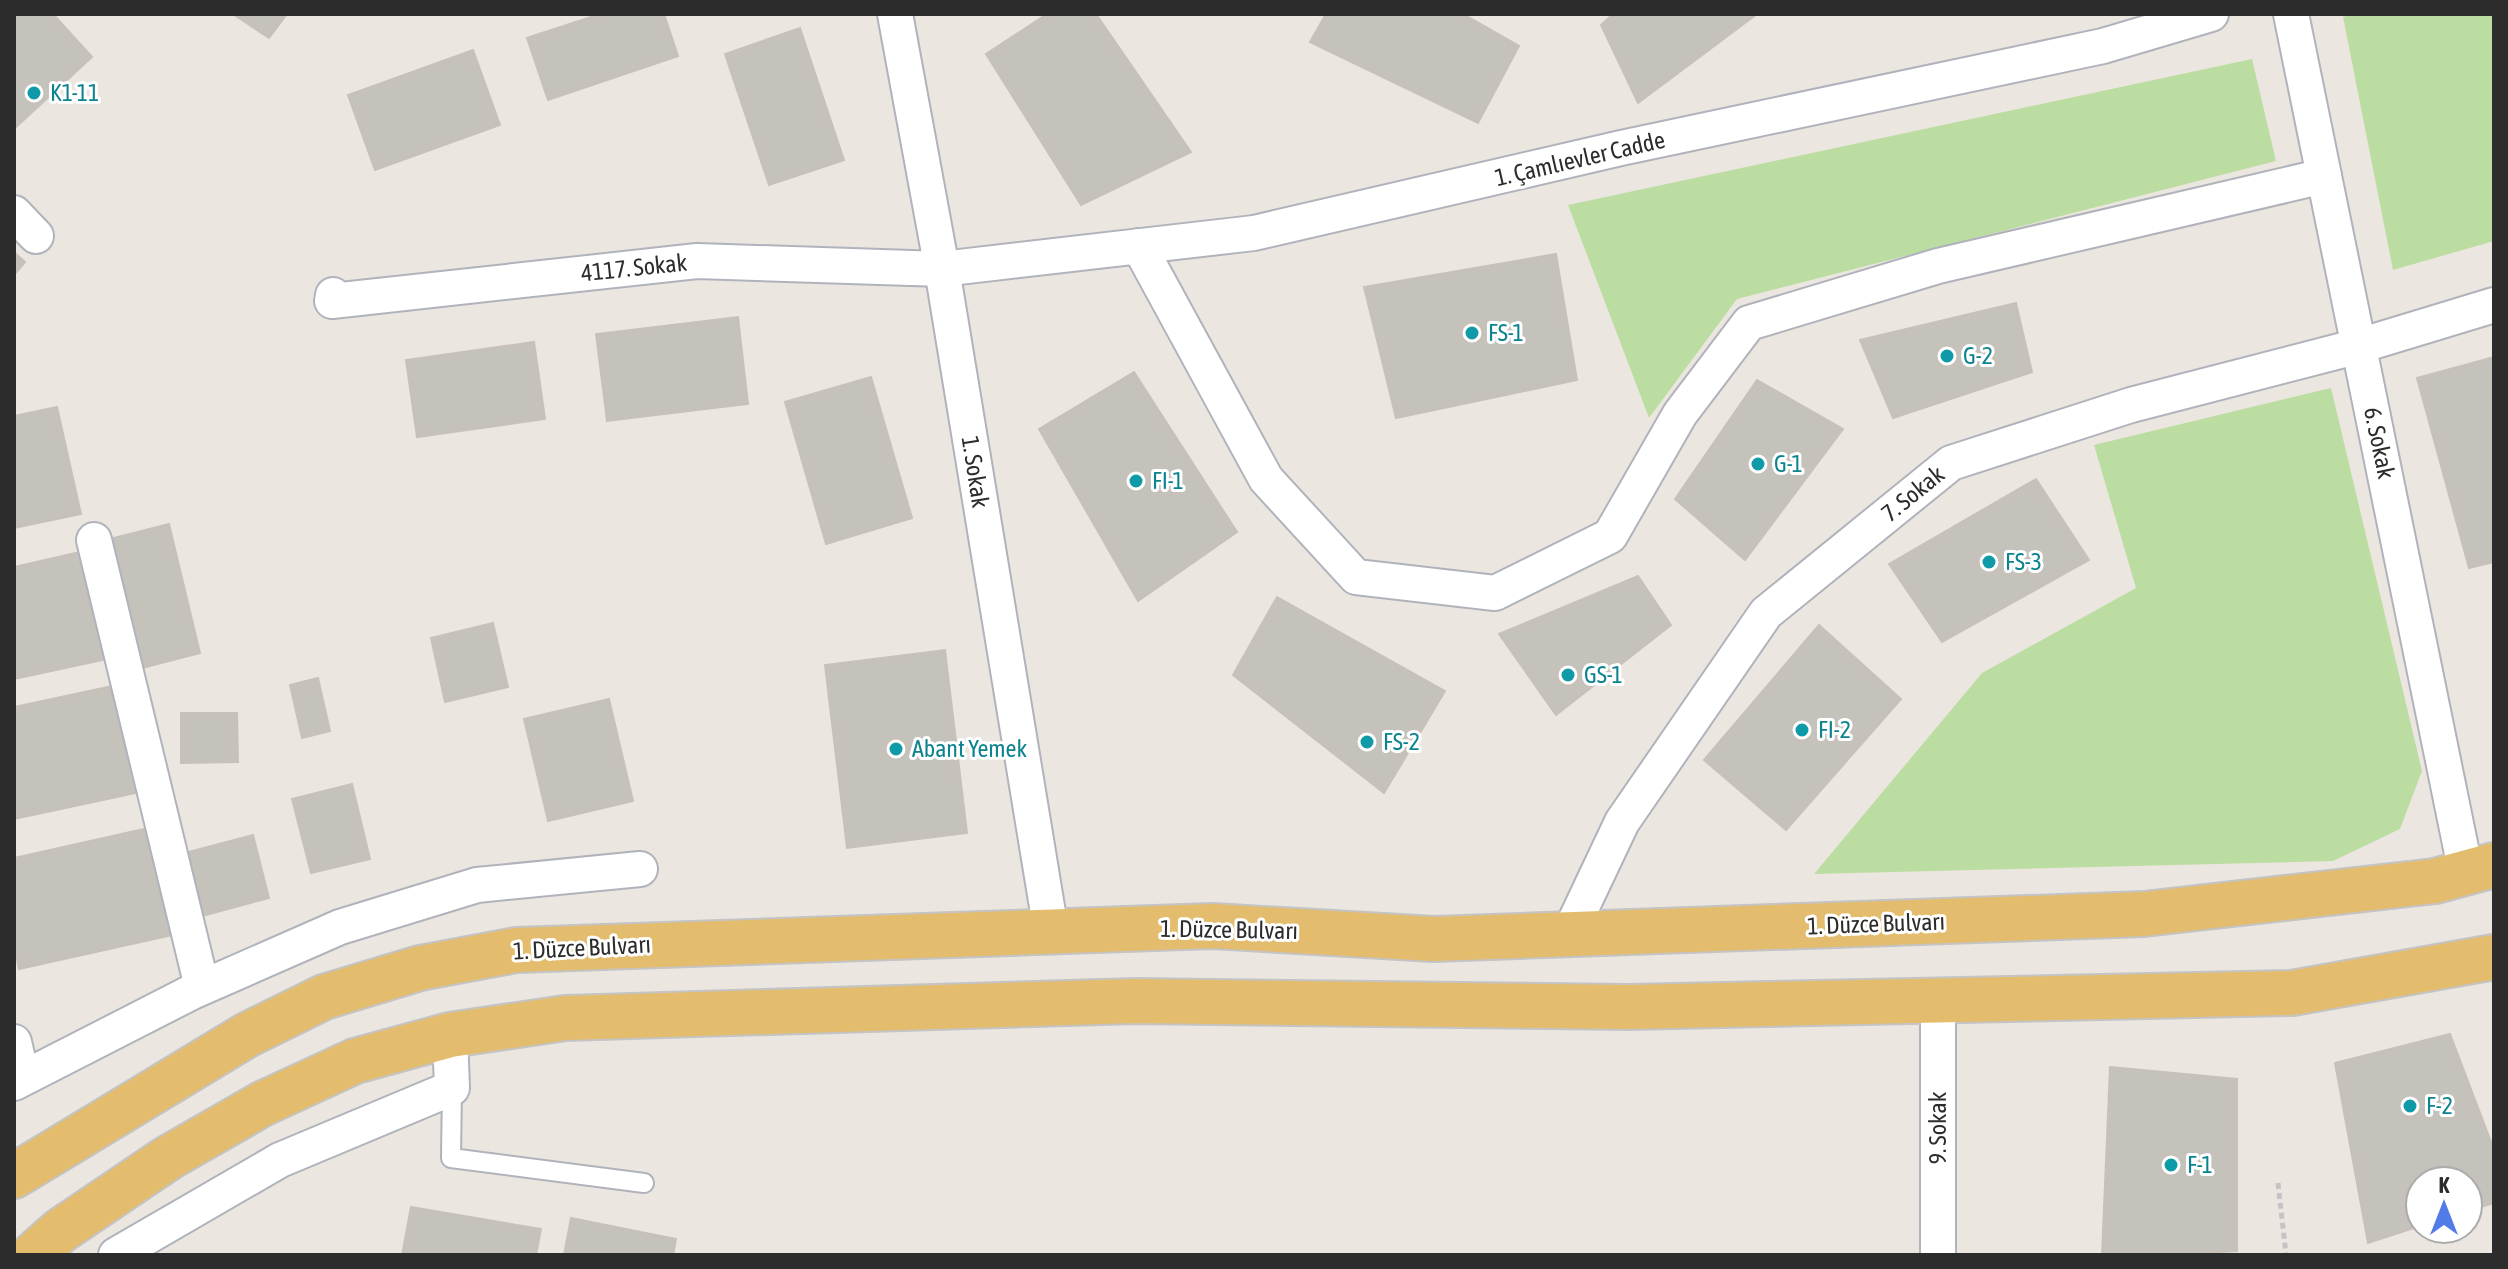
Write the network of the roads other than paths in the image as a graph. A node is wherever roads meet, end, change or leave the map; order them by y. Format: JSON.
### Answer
{"nodes":[{"id":1,"x":895,"y":14,"type":"edge"},
{"id":2,"x":2211,"y":14,"type":"edge"},
{"id":3,"x":2291,"y":14,"type":"edge"},
{"id":4,"x":2324,"y":176,"type":"junction"},
{"id":5,"x":1139,"y":246,"type":"junction"},
{"id":6,"x":942,"y":269,"type":"junction"},
{"id":7,"x":333,"y":295,"type":"dead end"},
{"id":8,"x":2494,"y":305,"type":"edge"},
{"id":9,"x":2359,"y":346,"type":"junction"},
{"id":10,"x":94,"y":540,"type":"dead end"},
{"id":11,"x":640,"y":869,"type":"dead end"},
{"id":12,"x":2480,"y":869,"type":"edge"},
{"id":13,"x":1051,"y":931,"type":"junction"},
{"id":14,"x":1569,"y":934,"type":"junction"},
{"id":15,"x":2494,"y":957,"type":"edge"},
{"id":16,"x":202,"y":987,"type":"junction"},
{"id":17,"x":1938,"y":1001,"type":"junction"},
{"id":18,"x":450,"y":1035,"type":"junction"},
{"id":19,"x":14,"y":1042,"type":"edge"},
{"id":20,"x":18,"y":1080,"type":"edge"},
{"id":21,"x":452,"y":1088,"type":"junction"},
{"id":22,"x":14,"y":1176,"type":"edge"},
{"id":23,"x":644,"y":1183,"type":"dead end"},
{"id":24,"x":33,"y":1255,"type":"edge"},
{"id":25,"x":116,"y":1255,"type":"edge"},
{"id":26,"x":1938,"y":1255,"type":"edge"}],
"edges":[{"from":1,"to":6,"type":"street","name":"1. Sokak"},
{"from":2,"to":5,"type":"street","name":"1. Çamlıevler Cadde"},
{"from":3,"to":4,"type":"street","name":"6. Sokak"},
{"from":4,"to":5,"type":"street"},
{"from":4,"to":9,"type":"street","name":"6. Sokak"},
{"from":5,"to":6,"type":"street","name":"1. Çamlıevler Cadde"},
{"from":6,"to":7,"type":"street","name":"4117. Sokak"},
{"from":6,"to":13,"type":"street","name":"1. Sokak"},
{"from":8,"to":9,"type":"street","name":"7. Sokak"},
{"from":9,"to":12,"type":"street","name":"6. Sokak"},
{"from":9,"to":14,"type":"street","name":"7. Sokak"},
{"from":10,"to":16,"type":"street"},
{"from":11,"to":16,"type":"street"},
{"from":12,"to":14,"type":"main road","name":"1. Düzce Bulvarı"},
{"from":13,"to":14,"type":"main road","name":"1. Düzce Bulvarı"},
{"from":13,"to":22,"type":"main road","name":"1. Düzce Bulvarı"},
{"from":15,"to":17,"type":"main road"},
{"from":16,"to":20,"type":"street"},
{"from":17,"to":18,"type":"main road"},
{"from":17,"to":26,"type":"street","name":"9. Sokak"},
{"from":18,"to":21,"type":"street"},
{"from":18,"to":24,"type":"main road"},
{"from":19,"to":20,"type":"street"},
{"from":21,"to":23,"type":"lane"},
{"from":21,"to":25,"type":"street"}]}
